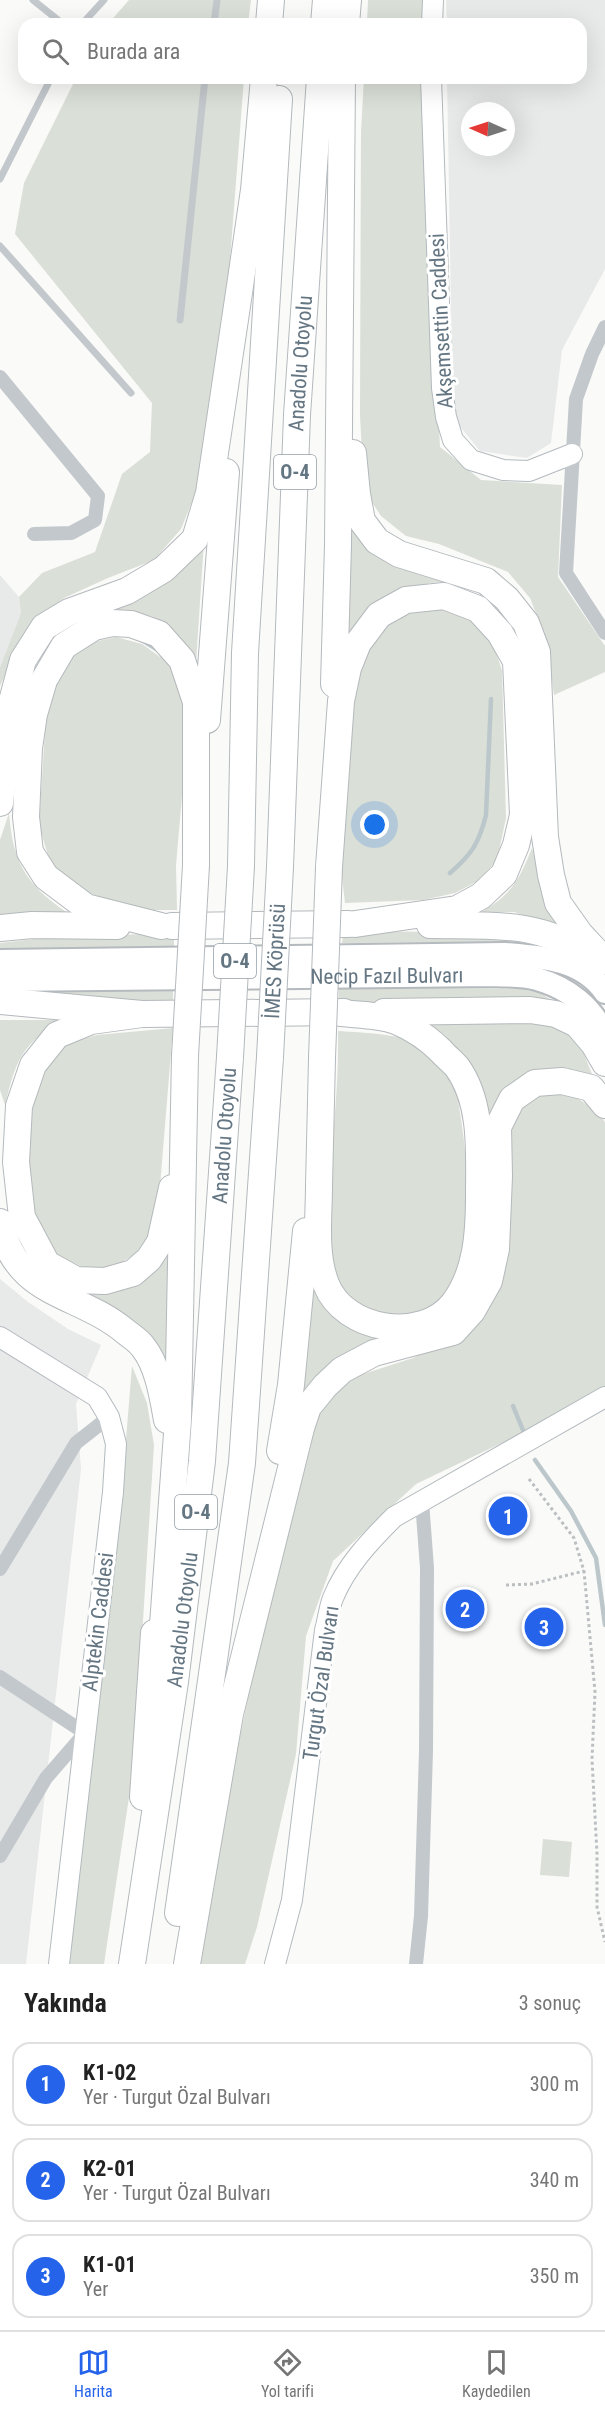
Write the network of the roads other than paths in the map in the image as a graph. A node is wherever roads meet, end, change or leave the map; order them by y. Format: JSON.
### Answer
{"nodes":[{"id":1,"x":33,"y":0,"type":"edge"},
{"id":2,"x":105,"y":0,"type":"edge"},
{"id":3,"x":218,"y":0,"type":"edge"},
{"id":4,"x":271,"y":0,"type":"edge"},
{"id":5,"x":286,"y":0,"type":"edge"},
{"id":6,"x":326,"y":0,"type":"edge"},
{"id":7,"x":348,"y":0,"type":"edge"},
{"id":8,"x":433,"y":0,"type":"edge"},
{"id":9,"x":56,"y":18,"type":"edge"},
{"id":10,"x":88,"y":18,"type":"edge"},
{"id":11,"x":215,"y":18,"type":"edge"},
{"id":12,"x":270,"y":18,"type":"edge"},
{"id":13,"x":284,"y":18,"type":"edge"},
{"id":14,"x":324,"y":18,"type":"edge"},
{"id":15,"x":346,"y":18,"type":"edge"},
{"id":16,"x":432,"y":18,"type":"edge"},
{"id":17,"x":48,"y":84,"type":"edge"},
{"id":18,"x":204,"y":84,"type":"edge"},
{"id":19,"x":263,"y":84,"type":"edge"},
{"id":20,"x":281,"y":84,"type":"edge"},
{"id":21,"x":320,"y":84,"type":"edge"},
{"id":22,"x":342,"y":84,"type":"edge"},
{"id":23,"x":431,"y":84,"type":"edge"},
{"id":24,"x":0,"y":178,"type":"edge"},
{"id":25,"x":0,"y":246,"type":"edge"},
{"id":26,"x":240,"y":286,"type":"junction"},
{"id":27,"x":340,"y":297,"type":"junction"},
{"id":28,"x":180,"y":320,"type":"dead end"},
{"id":29,"x":605,"y":327,"type":"edge"},
{"id":30,"x":0,"y":377,"type":"edge"},
{"id":31,"x":131,"y":393,"type":"dead end"},
{"id":32,"x":572,"y":454,"type":"junction"},
{"id":33,"x":34,"y":534,"type":"dead end"},
{"id":34,"x":605,"y":633,"type":"edge"},
{"id":35,"x":0,"y":803,"type":"edge"},
{"id":36,"x":196,"y":865,"type":"junction"},
{"id":37,"x":240,"y":866,"type":"joint"},
{"id":38,"x":280,"y":867,"type":"joint"},
{"id":39,"x":329,"y":867,"type":"junction"},
{"id":40,"x":355,"y":924,"type":"junction"},
{"id":41,"x":161,"y":926,"type":"junction"},
{"id":42,"x":0,"y":928,"type":"edge"},
{"id":43,"x":0,"y":961,"type":"edge"},
{"id":44,"x":605,"y":961,"type":"edge"},
{"id":45,"x":605,"y":967,"type":"edge"},
{"id":46,"x":0,"y":980,"type":"edge"},
{"id":47,"x":605,"y":992,"type":"edge"},
{"id":48,"x":0,"y":1001,"type":"edge"},
{"id":49,"x":333,"y":1012,"type":"junction"},
{"id":50,"x":142,"y":1014,"type":"junction"},
{"id":51,"x":605,"y":1037,"type":"edge"},
{"id":52,"x":185,"y":1056,"type":"junction"},
{"id":53,"x":230,"y":1057,"type":"joint"},
{"id":54,"x":270,"y":1057,"type":"joint"},
{"id":55,"x":322,"y":1058,"type":"junction"},
{"id":56,"x":605,"y":1063,"type":"edge"},
{"id":57,"x":605,"y":1105,"type":"edge"},
{"id":58,"x":0,"y":1222,"type":"edge"},
{"id":59,"x":0,"y":1337,"type":"edge"},
{"id":60,"x":605,"y":1397,"type":"edge"},
{"id":61,"x":109,"y":1417,"type":"junction"},
{"id":62,"x":422,"y":1501,"type":"junction"},
{"id":63,"x":0,"y":1569,"type":"edge"},
{"id":64,"x":241,"y":1667,"type":"junction"},
{"id":65,"x":0,"y":1677,"type":"edge"},
{"id":66,"x":85,"y":1733,"type":"junction"},
{"id":67,"x":142,"y":1812,"type":"junction"},
{"id":68,"x":0,"y":1856,"type":"edge"},
{"id":69,"x":58,"y":1964,"type":"edge"},
{"id":70,"x":122,"y":1964,"type":"edge"},
{"id":71,"x":132,"y":1964,"type":"edge"},
{"id":72,"x":170,"y":1964,"type":"edge"},
{"id":73,"x":187,"y":1964,"type":"edge"},
{"id":74,"x":275,"y":1964,"type":"edge"},
{"id":75,"x":416,"y":1964,"type":"edge"}],
"edges":[{"from":1,"to":9,"type":"lane"},
{"from":2,"to":10,"type":"lane"},
{"from":3,"to":11,"type":"lane"},
{"from":4,"to":12,"type":"highway"},
{"from":5,"to":13,"type":"highway"},
{"from":6,"to":14,"type":"highway"},
{"from":7,"to":15,"type":"highway"},
{"from":8,"to":16,"type":"main road"},
{"from":17,"to":24,"type":"lane"},
{"from":18,"to":28,"type":"lane"},
{"from":19,"to":26,"type":"highway"},
{"from":20,"to":37,"type":"highway","name":"Anadolu Otoyolu","number":"O-4"},
{"from":21,"to":38,"type":"highway","name":"Anadolu Otoyolu","number":"O-4"},
{"from":22,"to":27,"type":"highway"},
{"from":23,"to":32,"type":"main road","name":"Akşemsettin Caddesi"},
{"from":25,"to":31,"type":"lane"},
{"from":26,"to":35,"type":"highway"},
{"from":26,"to":36,"type":"highway"},
{"from":27,"to":39,"type":"highway"},
{"from":27,"to":44,"type":"highway"},
{"from":29,"to":32,"type":"street"},
{"from":30,"to":33,"type":"street"},
{"from":32,"to":34,"type":"street"},
{"from":36,"to":41,"type":"highway"},
{"from":36,"to":52,"type":"highway","bridge":true},
{"from":37,"to":53,"type":"highway","name":"İMES Köprüsü","number":"O-4","bridge":true},
{"from":38,"to":54,"type":"highway","name":"İMES Köprüsü","number":"O-4","bridge":true},
{"from":39,"to":40,"type":"highway"},
{"from":39,"to":55,"type":"highway","bridge":true},
{"from":40,"to":41,"type":"highway"},
{"from":40,"to":45,"type":"highway"},
{"from":41,"to":42,"type":"highway"},
{"from":43,"to":47,"type":"main road","name":"Necip Fazıl Bulvarı"},
{"from":46,"to":51,"type":"main road","name":"Necip Fazıl Bulvarı"},
{"from":48,"to":50,"type":"highway"},
{"from":49,"to":50,"type":"highway"},
{"from":49,"to":55,"type":"highway"},
{"from":49,"to":56,"type":"highway"},
{"from":50,"to":52,"type":"highway"},
{"from":52,"to":67,"type":"highway"},
{"from":53,"to":71,"type":"highway","name":"Anadolu Otoyolu","number":"O-4"},
{"from":54,"to":72,"type":"highway","name":"Anadolu Otoyolu","number":"O-4"},
{"from":55,"to":64,"type":"highway"},
{"from":57,"to":64,"type":"highway"},
{"from":58,"to":67,"type":"highway"},
{"from":59,"to":61,"type":"main road","name":"Alptekin Caddesi"},
{"from":60,"to":62,"type":"main road","name":"Turgut Özal Bulvarı"},
{"from":61,"to":63,"type":"street"},
{"from":61,"to":66,"type":"main road","name":"Alptekin Caddesi"},
{"from":62,"to":74,"type":"main road","name":"Turgut Özal Bulvarı"},
{"from":62,"to":75,"type":"street"},
{"from":64,"to":73,"type":"highway"},
{"from":65,"to":66,"type":"street"},
{"from":66,"to":68,"type":"street"},
{"from":66,"to":69,"type":"main road","name":"Alptekin Caddesi"},
{"from":67,"to":70,"type":"highway"}]}
